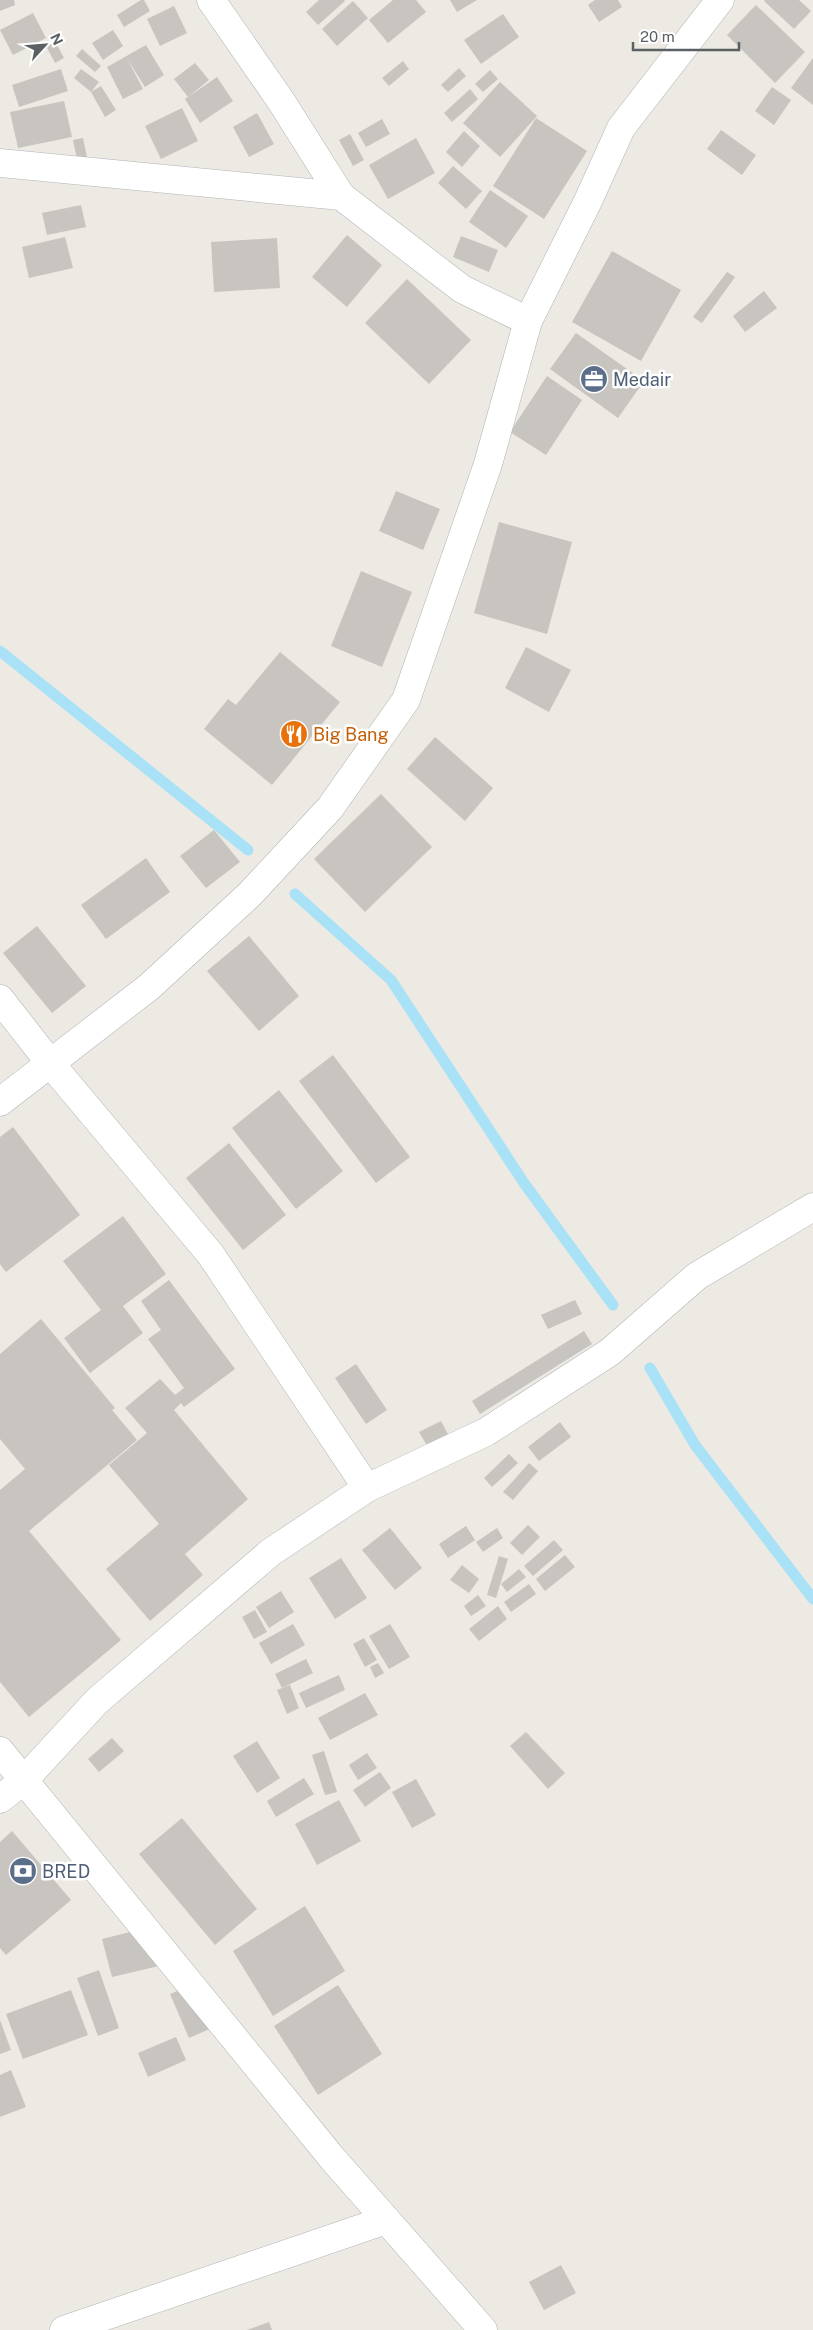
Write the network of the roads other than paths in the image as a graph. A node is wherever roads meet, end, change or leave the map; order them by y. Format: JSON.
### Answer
{"nodes":[{"id":1,"x":211,"y":0,"type":"edge"},
{"id":2,"x":720,"y":0,"type":"edge"},
{"id":3,"x":0,"y":163,"type":"edge"},
{"id":4,"x":340,"y":196,"type":"junction"},
{"id":5,"x":528,"y":321,"type":"junction"},
{"id":6,"x":0,"y":999,"type":"edge"},
{"id":7,"x":50,"y":1063,"type":"junction"},
{"id":8,"x":0,"y":1102,"type":"edge"},
{"id":9,"x":813,"y":1207,"type":"edge"},
{"id":10,"x":367,"y":1488,"type":"junction"},
{"id":11,"x":0,"y":1751,"type":"edge"},
{"id":12,"x":24,"y":1780,"type":"junction"},
{"id":13,"x":0,"y":1799,"type":"edge"},
{"id":14,"x":386,"y":2220,"type":"junction"},
{"id":15,"x":64,"y":2330,"type":"edge"},
{"id":16,"x":483,"y":2330,"type":"edge"}],
"edges":[{"from":1,"to":4,"type":"street"},
{"from":2,"to":5,"type":"street"},
{"from":3,"to":4,"type":"street"},
{"from":4,"to":5,"type":"street"},
{"from":5,"to":7,"type":"street"},
{"from":6,"to":7,"type":"street"},
{"from":7,"to":8,"type":"street"},
{"from":7,"to":10,"type":"street"},
{"from":9,"to":10,"type":"street"},
{"from":10,"to":12,"type":"street"},
{"from":11,"to":12,"type":"street"},
{"from":12,"to":13,"type":"street"},
{"from":12,"to":14,"type":"street"},
{"from":14,"to":15,"type":"street"},
{"from":14,"to":16,"type":"street"}]}
